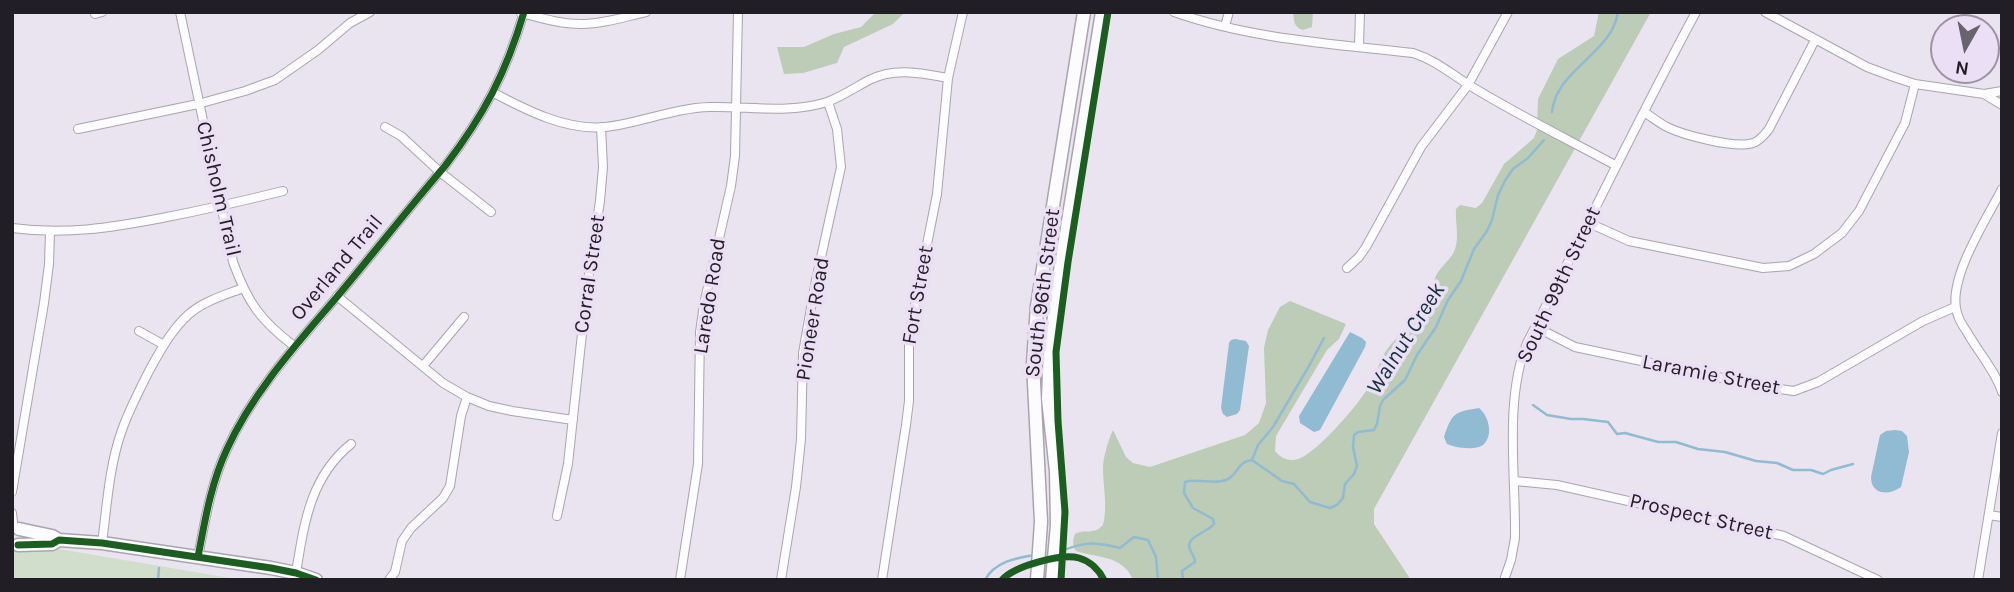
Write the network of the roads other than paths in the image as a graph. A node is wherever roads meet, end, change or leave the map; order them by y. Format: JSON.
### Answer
{"nodes":[{"id":1,"x":180,"y":12,"type":"edge"},
{"id":2,"x":370,"y":12,"type":"edge"},
{"id":3,"x":646,"y":12,"type":"edge"},
{"id":4,"x":738,"y":12,"type":"edge"},
{"id":5,"x":963,"y":12,"type":"edge"},
{"id":6,"x":1084,"y":12,"type":"edge"},
{"id":7,"x":1102,"y":12,"type":"edge"},
{"id":8,"x":1174,"y":12,"type":"edge"},
{"id":9,"x":1229,"y":12,"type":"edge"},
{"id":10,"x":1360,"y":12,"type":"edge"},
{"id":11,"x":1508,"y":12,"type":"edge"},
{"id":12,"x":1696,"y":12,"type":"edge"},
{"id":13,"x":1765,"y":12,"type":"edge"},
{"id":14,"x":523,"y":13,"type":"edge"},
{"id":15,"x":1225,"y":26,"type":"junction"},
{"id":16,"x":1815,"y":40,"type":"junction"},
{"id":17,"x":1359,"y":47,"type":"junction"},
{"id":18,"x":948,"y":78,"type":"junction"},
{"id":19,"x":1915,"y":84,"type":"junction"},
{"id":20,"x":1468,"y":85,"type":"junction"},
{"id":21,"x":2002,"y":91,"type":"edge"},
{"id":22,"x":494,"y":93,"type":"junction"},
{"id":23,"x":1984,"y":94,"type":"junction"},
{"id":24,"x":828,"y":102,"type":"junction"},
{"id":25,"x":198,"y":104,"type":"junction"},
{"id":26,"x":2002,"y":105,"type":"edge"},
{"id":27,"x":737,"y":108,"type":"junction"},
{"id":28,"x":1644,"y":112,"type":"junction"},
{"id":29,"x":385,"y":127,"type":"dead end"},
{"id":30,"x":601,"y":127,"type":"junction"},
{"id":31,"x":78,"y":129,"type":"dead end"},
{"id":32,"x":1615,"y":165,"type":"junction"},
{"id":33,"x":440,"y":172,"type":"junction"},
{"id":34,"x":2002,"y":188,"type":"edge"},
{"id":35,"x":283,"y":191,"type":"dead end"},
{"id":36,"x":1999,"y":200,"type":"edge"},
{"id":37,"x":221,"y":207,"type":"junction"},
{"id":38,"x":491,"y":212,"type":"dead end"},
{"id":39,"x":1589,"y":223,"type":"junction"},
{"id":40,"x":12,"y":228,"type":"edge"},
{"id":41,"x":50,"y":232,"type":"junction"},
{"id":42,"x":1347,"y":268,"type":"dead end"},
{"id":43,"x":243,"y":288,"type":"junction"},
{"id":44,"x":337,"y":296,"type":"junction"},
{"id":45,"x":1955,"y":307,"type":"junction"},
{"id":46,"x":464,"y":317,"type":"dead end"},
{"id":47,"x":1536,"y":327,"type":"junction"},
{"id":48,"x":139,"y":331,"type":"dead end"},
{"id":49,"x":164,"y":345,"type":"junction"},
{"id":50,"x":294,"y":346,"type":"junction"},
{"id":51,"x":423,"y":366,"type":"junction"},
{"id":52,"x":2002,"y":392,"type":"edge"},
{"id":53,"x":467,"y":397,"type":"junction"},
{"id":54,"x":573,"y":420,"type":"junction"},
{"id":55,"x":2002,"y":433,"type":"edge"},
{"id":56,"x":351,"y":444,"type":"dead end"},
{"id":57,"x":1515,"y":481,"type":"junction"},
{"id":58,"x":12,"y":492,"type":"edge"},
{"id":59,"x":1989,"y":514,"type":"junction"},
{"id":60,"x":556,"y":516,"type":"dead end"},
{"id":61,"x":2002,"y":517,"type":"edge"},
{"id":62,"x":14,"y":522,"type":"edge"},
{"id":63,"x":59,"y":540,"type":"junction"},
{"id":64,"x":102,"y":542,"type":"junction"},
{"id":65,"x":15,"y":547,"type":"edge"},
{"id":66,"x":198,"y":557,"type":"junction"},
{"id":67,"x":296,"y":573,"type":"junction"},
{"id":68,"x":397,"y":576,"type":"edge"},
{"id":69,"x":316,"y":580,"type":"edge"},
{"id":70,"x":389,"y":580,"type":"edge"},
{"id":71,"x":680,"y":580,"type":"edge"},
{"id":72,"x":781,"y":580,"type":"edge"},
{"id":73,"x":882,"y":580,"type":"edge"},
{"id":74,"x":1037,"y":580,"type":"edge"},
{"id":75,"x":1052,"y":580,"type":"edge"},
{"id":76,"x":1504,"y":580,"type":"edge"},
{"id":77,"x":1878,"y":580,"type":"edge"},
{"id":78,"x":1978,"y":580,"type":"edge"}],
"edges":[{"from":1,"to":25,"type":"street","name":"Chisholm Trail"},
{"from":2,"to":25,"type":"street"},
{"from":3,"to":14,"type":"street"},
{"from":4,"to":27,"type":"street","name":"Laredo Road"},
{"from":5,"to":18,"type":"street","name":"Fort Street"},
{"from":6,"to":74,"type":"main road","name":"South 96th Street"},
{"from":7,"to":75,"type":"main road","name":"South 96th Street"},
{"from":8,"to":15,"type":"street"},
{"from":9,"to":15,"type":"street"},
{"from":10,"to":17,"type":"street"},
{"from":11,"to":20,"type":"street"},
{"from":12,"to":28,"type":"street","name":"South 99th Street"},
{"from":13,"to":16,"type":"street"},
{"from":14,"to":22,"type":"street","name":"Overland Trail"},
{"from":15,"to":17,"type":"street"},
{"from":16,"to":19,"type":"street"},
{"from":16,"to":28,"type":"street"},
{"from":17,"to":20,"type":"street"},
{"from":18,"to":24,"type":"street"},
{"from":18,"to":73,"type":"street","name":"Fort Street"},
{"from":19,"to":23,"type":"street"},
{"from":19,"to":39,"type":"street"},
{"from":20,"to":32,"type":"street"},
{"from":20,"to":42,"type":"street"},
{"from":21,"to":23,"type":"street"},
{"from":22,"to":30,"type":"street"},
{"from":22,"to":33,"type":"street","name":"Overland Trail"},
{"from":23,"to":26,"type":"street"},
{"from":24,"to":27,"type":"street"},
{"from":24,"to":72,"type":"street","name":"Pioneer Road"},
{"from":25,"to":31,"type":"street"},
{"from":25,"to":37,"type":"street","name":"Chisholm Trail"},
{"from":27,"to":30,"type":"street"},
{"from":27,"to":71,"type":"street","name":"Laredo Road"},
{"from":28,"to":32,"type":"street","name":"South 99th Street"},
{"from":29,"to":33,"type":"street"},
{"from":30,"to":54,"type":"street","name":"Corral Street"},
{"from":32,"to":39,"type":"street","name":"South 99th Street"},
{"from":33,"to":38,"type":"street"},
{"from":33,"to":44,"type":"street","name":"Overland Trail"},
{"from":34,"to":36,"type":"street"},
{"from":35,"to":37,"type":"street"},
{"from":36,"to":45,"type":"street"},
{"from":37,"to":41,"type":"street"},
{"from":37,"to":43,"type":"street","name":"Chisholm Trail"},
{"from":39,"to":47,"type":"street","name":"South 99th Street"},
{"from":40,"to":41,"type":"street"},
{"from":41,"to":58,"type":"street"},
{"from":43,"to":49,"type":"street"},
{"from":43,"to":50,"type":"street","name":"Chisholm Trail"},
{"from":44,"to":50,"type":"street","name":"Overland Trail"},
{"from":44,"to":51,"type":"street"},
{"from":45,"to":47,"type":"street","name":"Laramie Street"},
{"from":45,"to":52,"type":"street"},
{"from":46,"to":51,"type":"street"},
{"from":47,"to":57,"type":"street","name":"South 99th Street"},
{"from":48,"to":49,"type":"street"},
{"from":49,"to":64,"type":"street"},
{"from":50,"to":66,"type":"street","name":"Overland Trail"},
{"from":51,"to":53,"type":"street"},
{"from":53,"to":54,"type":"street"},
{"from":53,"to":68,"type":"street"},
{"from":54,"to":60,"type":"street","name":"Corral Street"},
{"from":55,"to":59,"type":"street"},
{"from":56,"to":67,"type":"street"},
{"from":57,"to":76,"type":"street","name":"South 99th Street"},
{"from":57,"to":77,"type":"street","name":"Prospect Street"},
{"from":59,"to":61,"type":"street"},
{"from":59,"to":78,"type":"street"},
{"from":62,"to":63,"type":"main road"},
{"from":62,"to":65,"type":"main road"},
{"from":63,"to":64,"type":"main road"},
{"from":63,"to":65,"type":"main road"},
{"from":64,"to":66,"type":"main road"},
{"from":66,"to":67,"type":"main road"},
{"from":67,"to":69,"type":"main road"},
{"from":68,"to":70,"type":"street"}]}
